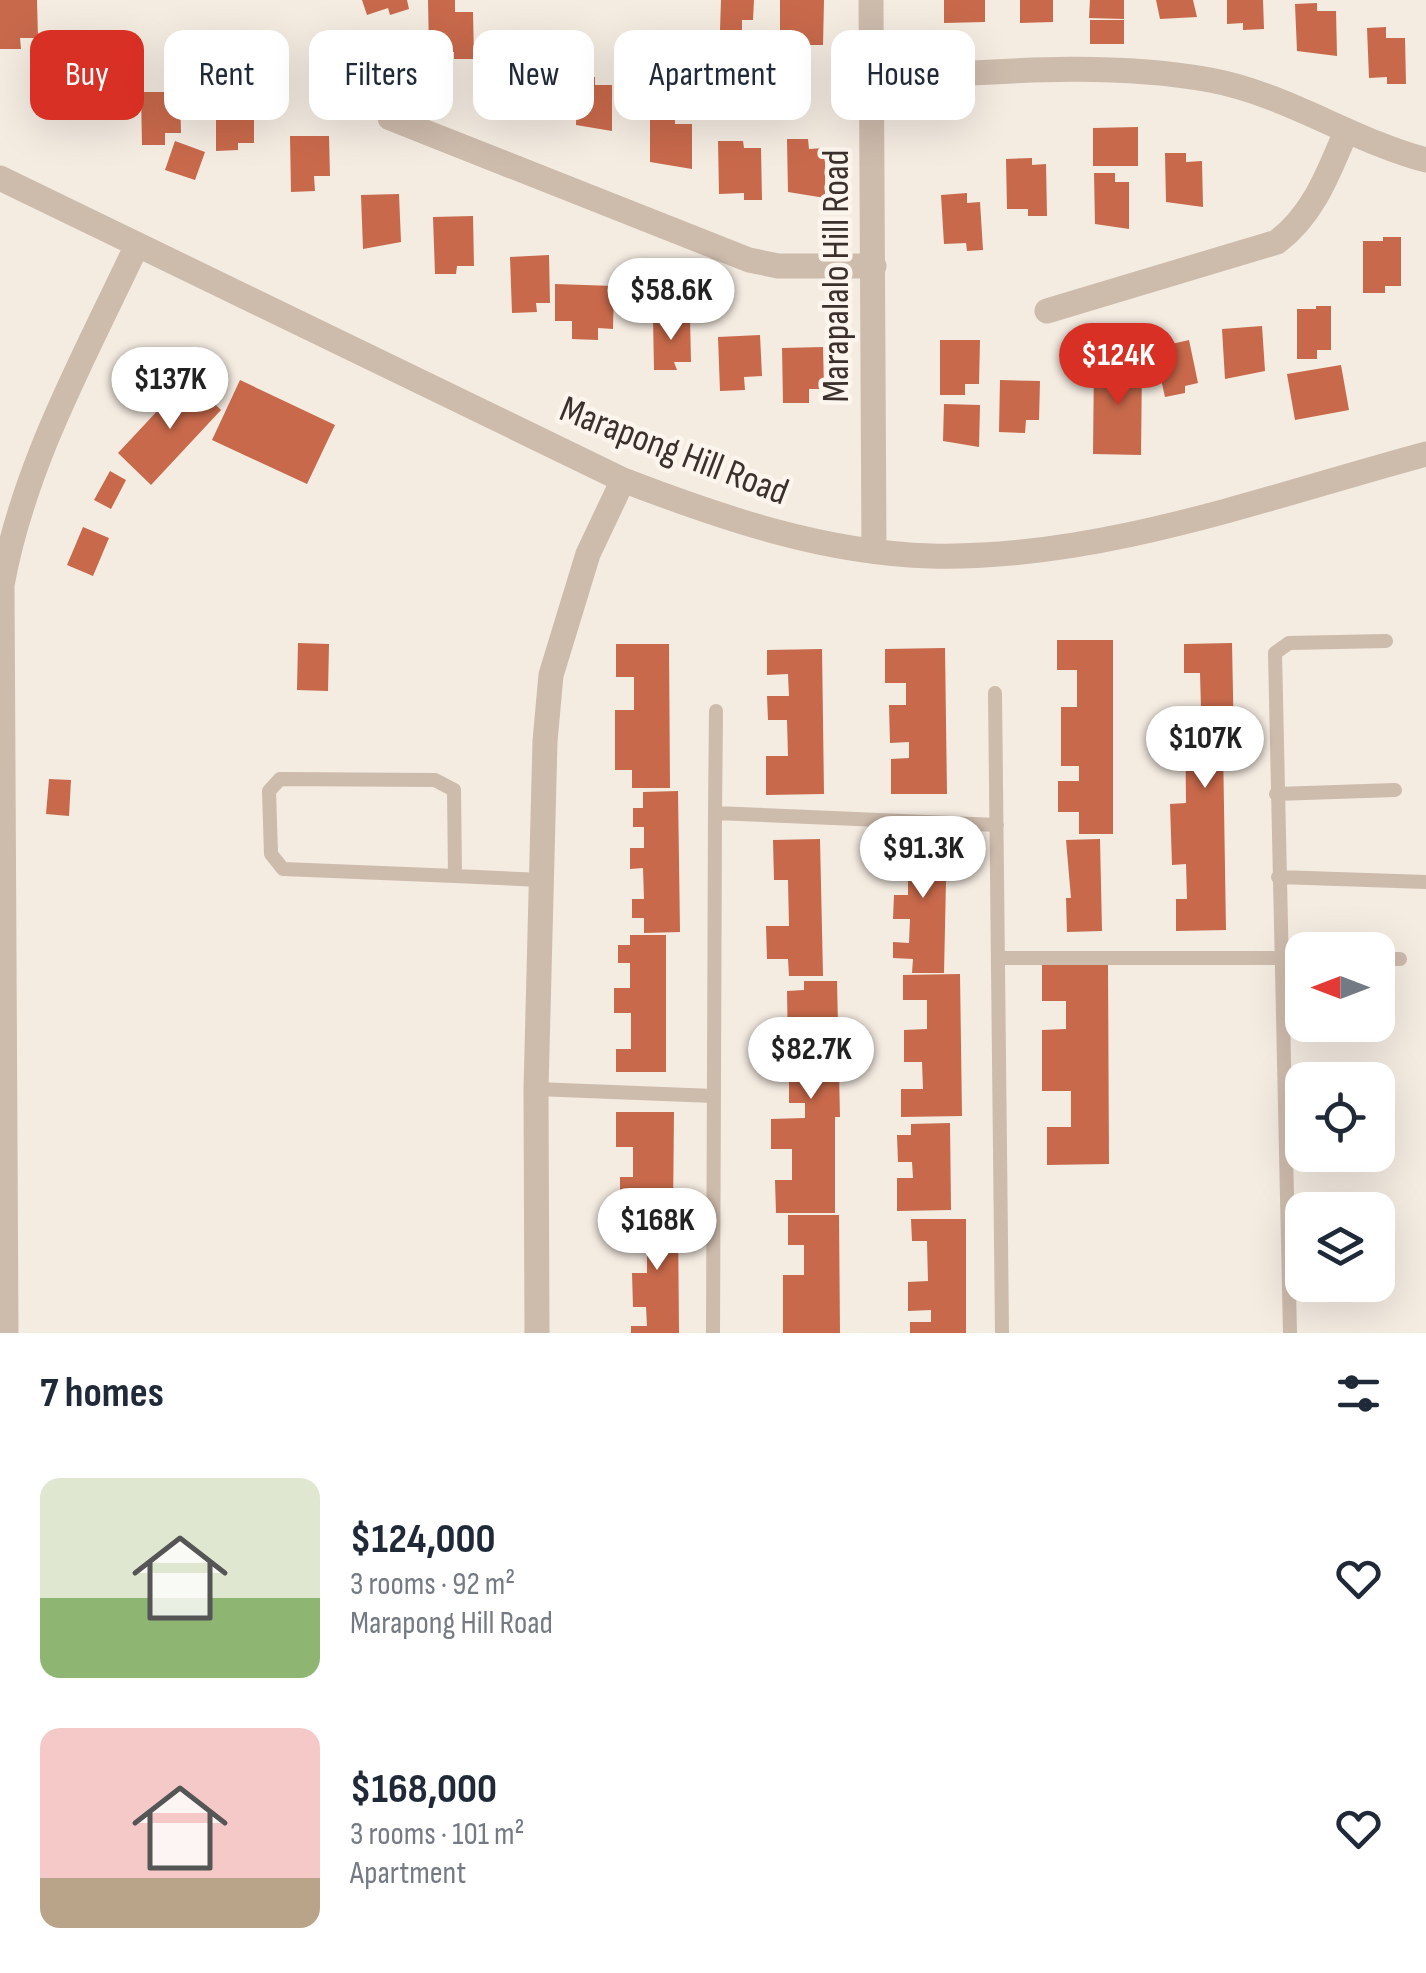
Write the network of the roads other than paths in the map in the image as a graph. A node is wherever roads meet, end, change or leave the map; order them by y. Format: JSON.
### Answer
{"nodes":[{"id":1,"x":871,"y":0,"type":"edge"},
{"id":2,"x":871,"y":30,"type":"edge"},
{"id":3,"x":975,"y":74,"type":"edge"},
{"id":4,"x":395,"y":120,"type":"edge"},
{"id":5,"x":872,"y":120,"type":"edge"},
{"id":6,"x":1346,"y":134,"type":"junction"},
{"id":7,"x":1426,"y":160,"type":"edge"},
{"id":8,"x":0,"y":178,"type":"edge"},
{"id":9,"x":137,"y":245,"type":"junction"},
{"id":10,"x":874,"y":266,"type":"junction"},
{"id":11,"x":1047,"y":311,"type":"dead end"},
{"id":12,"x":1426,"y":454,"type":"edge"},
{"id":13,"x":624,"y":480,"type":"junction"},
{"id":14,"x":874,"y":551,"type":"junction"},
{"id":15,"x":1386,"y":641,"type":"dead end"},
{"id":16,"x":995,"y":693,"type":"dead end"},
{"id":17,"x":716,"y":711,"type":"dead end"},
{"id":18,"x":1395,"y":790,"type":"dead end"},
{"id":19,"x":1,"y":792,"type":"edge"},
{"id":20,"x":1276,"y":794,"type":"junction"},
{"id":21,"x":715,"y":813,"type":"junction"},
{"id":22,"x":996,"y":825,"type":"junction"},
{"id":23,"x":455,"y":876,"type":"junction"},
{"id":24,"x":1278,"y":877,"type":"junction"},
{"id":25,"x":542,"y":880,"type":"junction"},
{"id":26,"x":1426,"y":882,"type":"edge"},
{"id":27,"x":998,"y":958,"type":"junction"},
{"id":28,"x":1280,"y":958,"type":"junction"},
{"id":29,"x":1285,"y":958,"type":"edge"},
{"id":30,"x":1395,"y":959,"type":"edge"},
{"id":31,"x":1400,"y":959,"type":"dead end"},
{"id":32,"x":536,"y":1090,"type":"junction"},
{"id":33,"x":714,"y":1096,"type":"junction"},
{"id":34,"x":6,"y":1333,"type":"edge"},
{"id":35,"x":537,"y":1333,"type":"edge"},
{"id":36,"x":714,"y":1333,"type":"edge"},
{"id":37,"x":1002,"y":1333,"type":"edge"},
{"id":38,"x":1290,"y":1333,"type":"edge"}],
"edges":[{"from":1,"to":2,"type":"street","name":"Marapalalo Hill Road"},
{"from":3,"to":6,"type":"street"},
{"from":4,"to":10,"type":"street"},
{"from":5,"to":10,"type":"street","name":"Marapalalo Hill Road"},
{"from":6,"to":7,"type":"street"},
{"from":6,"to":11,"type":"street"},
{"from":8,"to":9,"type":"street","name":"Marapong Hill Road"},
{"from":9,"to":13,"type":"street","name":"Marapong Hill Road"},
{"from":9,"to":19,"type":"street"},
{"from":10,"to":14,"type":"street","name":"Marapalalo Hill Road"},
{"from":12,"to":14,"type":"street","name":"Marapong Hill Road"},
{"from":13,"to":14,"type":"street","name":"Marapong Hill Road"},
{"from":13,"to":25,"type":"street"},
{"from":15,"to":20,"type":"lane"},
{"from":16,"to":22,"type":"lane"},
{"from":17,"to":21,"type":"lane"},
{"from":18,"to":20,"type":"lane"},
{"from":19,"to":34,"type":"street"},
{"from":20,"to":24,"type":"lane"},
{"from":21,"to":22,"type":"lane"},
{"from":21,"to":33,"type":"lane"},
{"from":22,"to":27,"type":"lane"},
{"from":23,"to":23,"type":"lane"},
{"from":23,"to":25,"type":"lane"},
{"from":24,"to":26,"type":"lane"},
{"from":24,"to":28,"type":"lane"},
{"from":25,"to":32,"type":"street"},
{"from":27,"to":28,"type":"lane"},
{"from":27,"to":37,"type":"lane"},
{"from":28,"to":29,"type":"lane"},
{"from":28,"to":38,"type":"lane"},
{"from":30,"to":31,"type":"lane"},
{"from":32,"to":33,"type":"lane"},
{"from":32,"to":35,"type":"street"},
{"from":33,"to":36,"type":"lane"}]}
